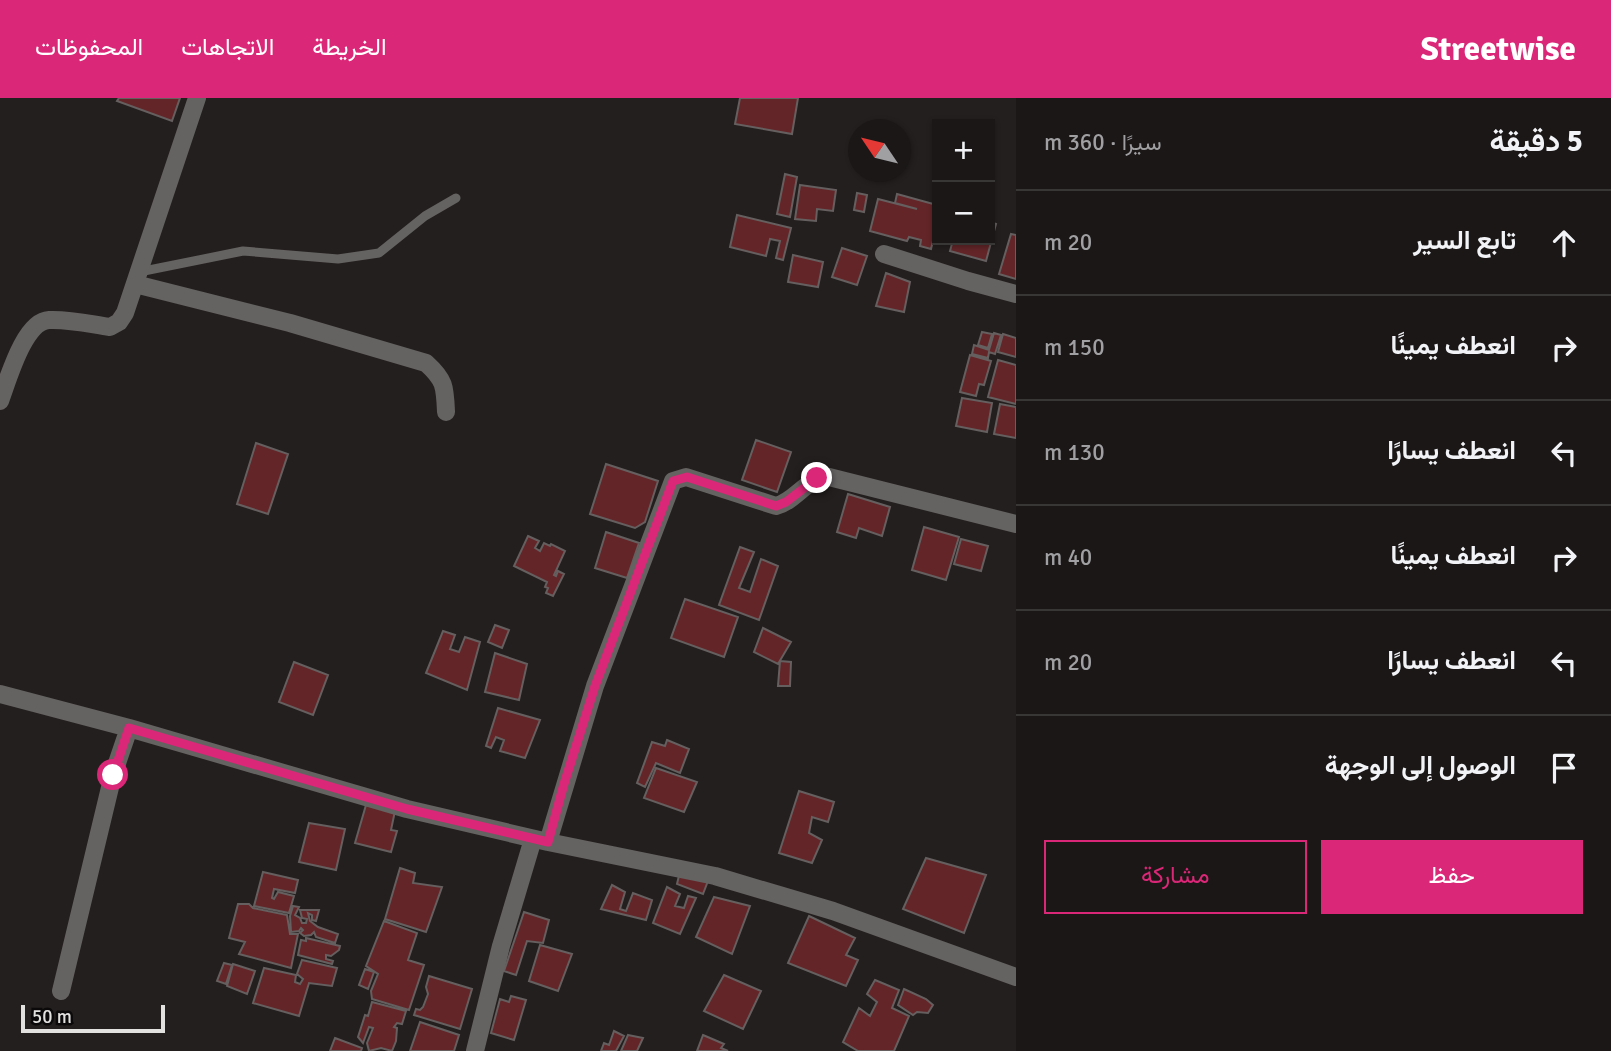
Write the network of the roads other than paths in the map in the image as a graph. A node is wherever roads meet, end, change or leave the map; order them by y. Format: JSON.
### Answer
{"nodes":[{"id":1,"x":197,"y":98,"type":"edge"},
{"id":2,"x":456,"y":198,"type":"dead end"},
{"id":3,"x":884,"y":254,"type":"dead end"},
{"id":4,"x":137,"y":278,"type":"junction"},
{"id":5,"x":1016,"y":294,"type":"edge"},
{"id":6,"x":0,"y":401,"type":"edge"},
{"id":7,"x":446,"y":412,"type":"dead end"},
{"id":8,"x":1016,"y":524,"type":"edge"},
{"id":9,"x":0,"y":694,"type":"edge"},
{"id":10,"x":129,"y":728,"type":"junction"},
{"id":11,"x":540,"y":841,"type":"junction"},
{"id":12,"x":1016,"y":977,"type":"edge"},
{"id":13,"x":61,"y":991,"type":"dead end"},
{"id":14,"x":475,"y":1051,"type":"edge"}],
"edges":[{"from":1,"to":4,"type":"street"},
{"from":2,"to":4,"type":"lane"},
{"from":3,"to":5,"type":"street"},
{"from":4,"to":6,"type":"street"},
{"from":4,"to":7,"type":"street"},
{"from":8,"to":11,"type":"street"},
{"from":9,"to":10,"type":"street"},
{"from":10,"to":11,"type":"street"},
{"from":10,"to":13,"type":"street"},
{"from":11,"to":12,"type":"street"},
{"from":11,"to":14,"type":"street"}]}
